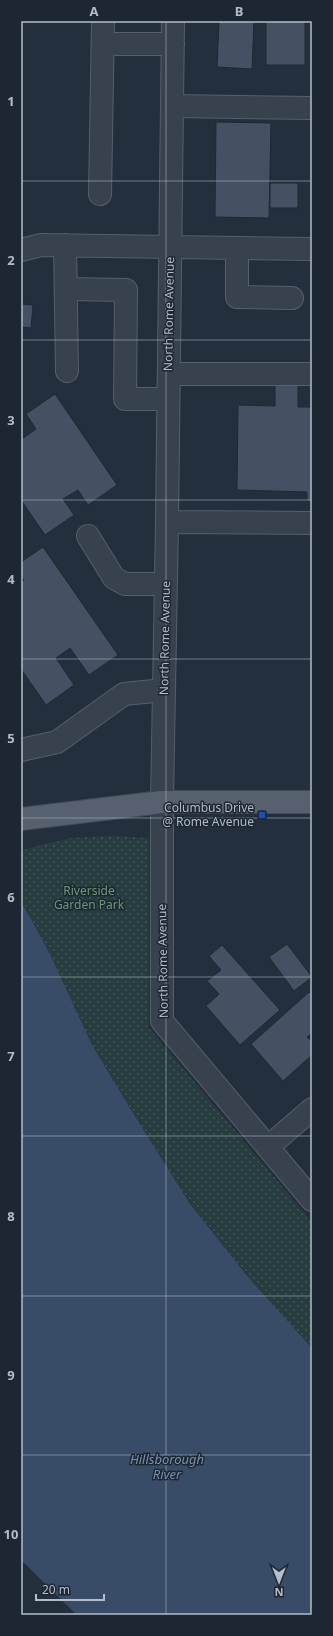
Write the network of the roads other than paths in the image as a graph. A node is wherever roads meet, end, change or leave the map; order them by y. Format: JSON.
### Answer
{"nodes":[{"id":1,"x":103,"y":21,"type":"edge"},
{"id":2,"x":173,"y":21,"type":"edge"},
{"id":3,"x":103,"y":44,"type":"junction"},
{"id":4,"x":173,"y":44,"type":"junction"},
{"id":5,"x":172,"y":106,"type":"junction"},
{"id":6,"x":312,"y":108,"type":"edge"},
{"id":7,"x":100,"y":194,"type":"dead end"},
{"id":8,"x":65,"y":245,"type":"junction"},
{"id":9,"x":170,"y":248,"type":"junction"},
{"id":10,"x":237,"y":248,"type":"junction"},
{"id":11,"x":312,"y":249,"type":"edge"},
{"id":12,"x":21,"y":250,"type":"edge"},
{"id":13,"x":66,"y":289,"type":"junction"},
{"id":14,"x":292,"y":298,"type":"dead end"},
{"id":15,"x":67,"y":371,"type":"dead end"},
{"id":16,"x":169,"y":374,"type":"junction"},
{"id":17,"x":312,"y":374,"type":"edge"},
{"id":18,"x":168,"y":399,"type":"junction"},
{"id":19,"x":167,"y":522,"type":"junction"},
{"id":20,"x":312,"y":523,"type":"edge"},
{"id":21,"x":88,"y":536,"type":"dead end"},
{"id":22,"x":166,"y":584,"type":"junction"},
{"id":23,"x":164,"y":690,"type":"junction"},
{"id":24,"x":21,"y":750,"type":"edge"},
{"id":25,"x":162,"y":802,"type":"junction"},
{"id":26,"x":312,"y":802,"type":"edge"},
{"id":27,"x":26,"y":818,"type":"edge"},
{"id":28,"x":312,"y":1109,"type":"edge"},
{"id":29,"x":268,"y":1147,"type":"junction"},
{"id":30,"x":312,"y":1200,"type":"edge"}],
"edges":[{"from":1,"to":3,"type":"street"},
{"from":2,"to":4,"type":"street","name":"North Rome Avenue"},
{"from":3,"to":4,"type":"street"},
{"from":3,"to":7,"type":"street"},
{"from":4,"to":5,"type":"street","name":"North Rome Avenue"},
{"from":5,"to":6,"type":"street"},
{"from":5,"to":9,"type":"street","name":"North Rome Avenue"},
{"from":8,"to":9,"type":"street"},
{"from":8,"to":12,"type":"street"},
{"from":8,"to":13,"type":"street"},
{"from":9,"to":10,"type":"street"},
{"from":9,"to":16,"type":"street","name":"North Rome Avenue"},
{"from":10,"to":11,"type":"street"},
{"from":10,"to":14,"type":"street"},
{"from":13,"to":15,"type":"street"},
{"from":13,"to":18,"type":"street"},
{"from":16,"to":17,"type":"street"},
{"from":16,"to":18,"type":"street","name":"North Rome Avenue"},
{"from":18,"to":19,"type":"street","name":"North Rome Avenue"},
{"from":19,"to":20,"type":"street"},
{"from":19,"to":22,"type":"street","name":"North Rome Avenue"},
{"from":21,"to":22,"type":"street"},
{"from":22,"to":23,"type":"street","name":"North Rome Avenue"},
{"from":23,"to":24,"type":"street"},
{"from":23,"to":25,"type":"street","name":"North Rome Avenue"},
{"from":25,"to":26,"type":"main road"},
{"from":25,"to":27,"type":"main road"},
{"from":25,"to":29,"type":"street","name":"North Rome Avenue"},
{"from":28,"to":29,"type":"street"},
{"from":29,"to":30,"type":"street","name":"North Rome Avenue"}]}
